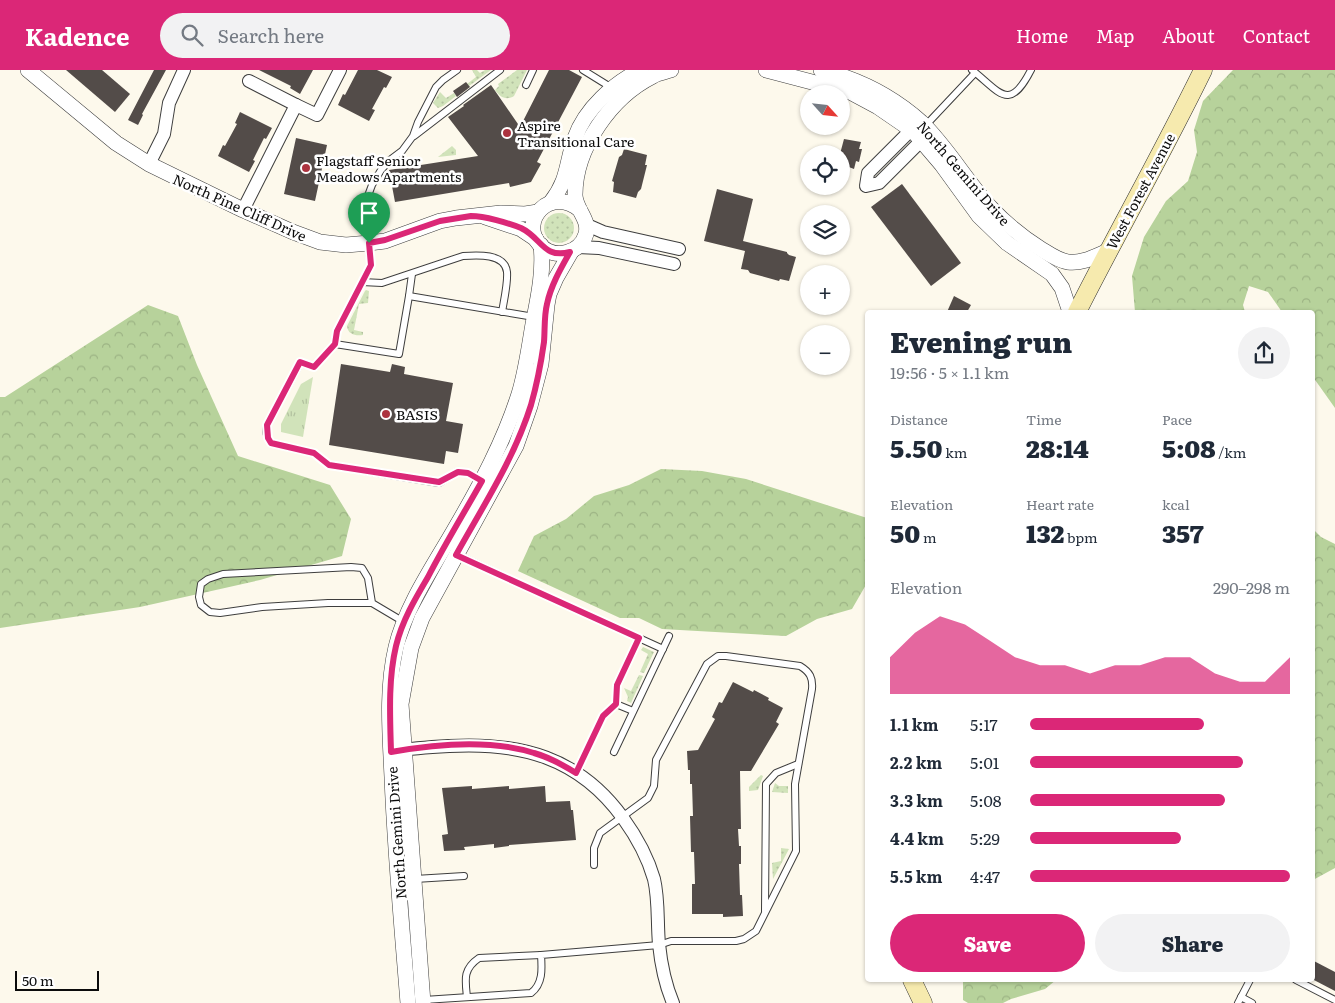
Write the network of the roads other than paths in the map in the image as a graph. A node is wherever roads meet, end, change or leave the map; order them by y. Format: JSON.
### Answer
{"nodes":[{"id":1,"x":28,"y":70,"type":"edge"},
{"id":2,"x":184,"y":70,"type":"edge"},
{"id":3,"x":340,"y":70,"type":"edge"},
{"id":4,"x":457,"y":70,"type":"edge"},
{"id":5,"x":500,"y":70,"type":"edge"},
{"id":6,"x":533,"y":70,"type":"edge"},
{"id":7,"x":583,"y":70,"type":"edge"},
{"id":8,"x":641,"y":70,"type":"edge"},
{"id":9,"x":671,"y":70,"type":"edge"},
{"id":10,"x":766,"y":70,"type":"edge"},
{"id":11,"x":821,"y":70,"type":"edge"},
{"id":12,"x":1031,"y":70,"type":"edge"},
{"id":13,"x":1203,"y":70,"type":"edge"},
{"id":14,"x":974,"y":71,"type":"edge"},
{"id":15,"x":249,"y":81,"type":"dead end"},
{"id":16,"x":526,"y":85,"type":"dead end"},
{"id":17,"x":612,"y":89,"type":"junction"},
{"id":18,"x":296,"y":105,"type":"junction"},
{"id":19,"x":921,"y":130,"type":"junction"},
{"id":20,"x":413,"y":136,"type":"junction"},
{"id":21,"x":149,"y":164,"type":"junction"},
{"id":22,"x":551,"y":202,"type":"junction"},
{"id":23,"x":243,"y":210,"type":"junction"},
{"id":24,"x":580,"y":210,"type":"junction"},
{"id":25,"x":538,"y":212,"type":"junction"},
{"id":26,"x":482,"y":216,"type":"junction"},
{"id":27,"x":587,"y":225,"type":"junction"},
{"id":28,"x":538,"y":242,"type":"junction"},
{"id":29,"x":369,"y":243,"type":"junction"},
{"id":30,"x":679,"y":249,"type":"dead end"},
{"id":31,"x":574,"y":250,"type":"junction"},
{"id":32,"x":1108,"y":251,"type":"junction"},
{"id":33,"x":674,"y":264,"type":"dead end"},
{"id":34,"x":412,"y":274,"type":"junction"},
{"id":35,"x":362,"y":282,"type":"junction"},
{"id":36,"x":409,"y":296,"type":"junction"},
{"id":37,"x":1069,"y":310,"type":"edge"},
{"id":38,"x":1078,"y":310,"type":"edge"},
{"id":39,"x":502,"y":312,"type":"junction"},
{"id":40,"x":535,"y":317,"type":"junction"},
{"id":41,"x":335,"y":344,"type":"junction"},
{"id":42,"x":482,"y":481,"type":"junction"},
{"id":43,"x":456,"y":555,"type":"junction"},
{"id":44,"x":372,"y":603,"type":"junction"},
{"id":45,"x":404,"y":622,"type":"junction"},
{"id":46,"x":669,"y":636,"type":"dead end"},
{"id":47,"x":639,"y":638,"type":"junction"},
{"id":48,"x":663,"y":649,"type":"junction"},
{"id":49,"x":616,"y":704,"type":"junction"},
{"id":50,"x":634,"y":711,"type":"junction"},
{"id":51,"x":397,"y":751,"type":"junction"},
{"id":52,"x":614,"y":752,"type":"dead end"},
{"id":53,"x":798,"y":764,"type":"junction"},
{"id":54,"x":576,"y":773,"type":"junction"},
{"id":55,"x":622,"y":816,"type":"junction"},
{"id":56,"x":594,"y":865,"type":"dead end"},
{"id":57,"x":464,"y":876,"type":"dead end"},
{"id":58,"x":414,"y":879,"type":"junction"},
{"id":59,"x":765,"y":912,"type":"junction"},
{"id":60,"x":659,"y":945,"type":"junction"},
{"id":61,"x":541,"y":955,"type":"junction"},
{"id":62,"x":913,"y":982,"type":"edge"},
{"id":63,"x":1249,"y":982,"type":"edge"},
{"id":64,"x":1300,"y":982,"type":"edge"},
{"id":65,"x":467,"y":997,"type":"junction"},
{"id":66,"x":1240,"y":1000,"type":"edge"},
{"id":67,"x":1335,"y":1000,"type":"edge"},
{"id":68,"x":418,"y":1002,"type":"edge"},
{"id":69,"x":673,"y":1003,"type":"edge"},
{"id":70,"x":923,"y":1003,"type":"edge"},
{"id":71,"x":1252,"y":1003,"type":"edge"}],
"edges":[{"from":1,"to":21,"type":"street","name":"North Pine Cliff Drive"},
{"from":2,"to":21,"type":"street"},
{"from":3,"to":18,"type":"street"},
{"from":4,"to":20,"type":"lane"},
{"from":5,"to":20,"type":"lane"},
{"from":6,"to":16,"type":"lane"},
{"from":7,"to":17,"type":"lane"},
{"from":8,"to":17,"type":"street"},
{"from":9,"to":24,"type":"street"},
{"from":10,"to":19,"type":"street","name":"North Gemini Drive"},
{"from":11,"to":19,"type":"street","name":"North Gemini Drive"},
{"from":12,"to":14,"type":"lane"},
{"from":13,"to":32,"type":"main road","name":"West Forest Avenue"},
{"from":14,"to":19,"type":"lane"},
{"from":15,"to":18,"type":"street"},
{"from":17,"to":22,"type":"street"},
{"from":18,"to":23,"type":"street"},
{"from":19,"to":32,"type":"street","name":"North Gemini Drive"},
{"from":19,"to":37,"type":"street","name":"North Gemini Drive"},
{"from":20,"to":29,"type":"lane"},
{"from":21,"to":23,"type":"street","name":"North Pine Cliff Drive"},
{"from":22,"to":24,"type":"street"},
{"from":22,"to":25,"type":"street"},
{"from":23,"to":29,"type":"street","name":"North Pine Cliff Drive"},
{"from":24,"to":27,"type":"street"},
{"from":25,"to":26,"type":"street","name":"North Pine Cliff Drive"},
{"from":25,"to":28,"type":"street","name":"North Gemini Drive"},
{"from":26,"to":28,"type":"street","name":"North Pine Cliff Drive"},
{"from":26,"to":29,"type":"street","name":"North Pine Cliff Drive"},
{"from":27,"to":30,"type":"street"},
{"from":27,"to":31,"type":"street","name":"North Gemini Drive"},
{"from":28,"to":31,"type":"street"},
{"from":28,"to":40,"type":"street","name":"North Gemini Drive"},
{"from":29,"to":35,"type":"lane"},
{"from":31,"to":33,"type":"street"},
{"from":31,"to":43,"type":"street","name":"North Gemini Drive"},
{"from":32,"to":38,"type":"main road","name":"West Forest Avenue"},
{"from":34,"to":35,"type":"lane"},
{"from":34,"to":36,"type":"lane"},
{"from":34,"to":39,"type":"lane"},
{"from":35,"to":41,"type":"lane"},
{"from":36,"to":39,"type":"lane"},
{"from":36,"to":41,"type":"lane"},
{"from":39,"to":40,"type":"lane"},
{"from":40,"to":42,"type":"street","name":"North Gemini Drive"},
{"from":41,"to":42,"type":"lane"},
{"from":42,"to":45,"type":"street","name":"North Gemini Drive"},
{"from":43,"to":47,"type":"lane"},
{"from":43,"to":51,"type":"street","name":"North Gemini Drive"},
{"from":44,"to":44,"type":"lane"},
{"from":44,"to":45,"type":"lane"},
{"from":45,"to":51,"type":"street","name":"North Gemini Drive"},
{"from":46,"to":48,"type":"lane"},
{"from":47,"to":48,"type":"lane"},
{"from":47,"to":49,"type":"lane"},
{"from":48,"to":50,"type":"lane"},
{"from":49,"to":50,"type":"lane"},
{"from":49,"to":54,"type":"lane"},
{"from":50,"to":52,"type":"lane"},
{"from":51,"to":54,"type":"street"},
{"from":51,"to":58,"type":"street","name":"North Gemini Drive"},
{"from":51,"to":68,"type":"street","name":"North Gemini Drive"},
{"from":53,"to":55,"type":"lane"},
{"from":53,"to":59,"type":"lane"},
{"from":53,"to":59,"type":"lane"},
{"from":54,"to":55,"type":"street"},
{"from":55,"to":56,"type":"lane"},
{"from":55,"to":60,"type":"street"},
{"from":57,"to":58,"type":"lane"},
{"from":58,"to":68,"type":"street","name":"North Gemini Drive"},
{"from":59,"to":60,"type":"lane"},
{"from":60,"to":61,"type":"lane"},
{"from":60,"to":69,"type":"street"},
{"from":61,"to":65,"type":"lane"},
{"from":61,"to":65,"type":"lane"},
{"from":62,"to":70,"type":"main road"},
{"from":63,"to":66,"type":"lane"},
{"from":64,"to":67,"type":"lane"},
{"from":65,"to":68,"type":"lane"},
{"from":66,"to":71,"type":"lane"}]}
